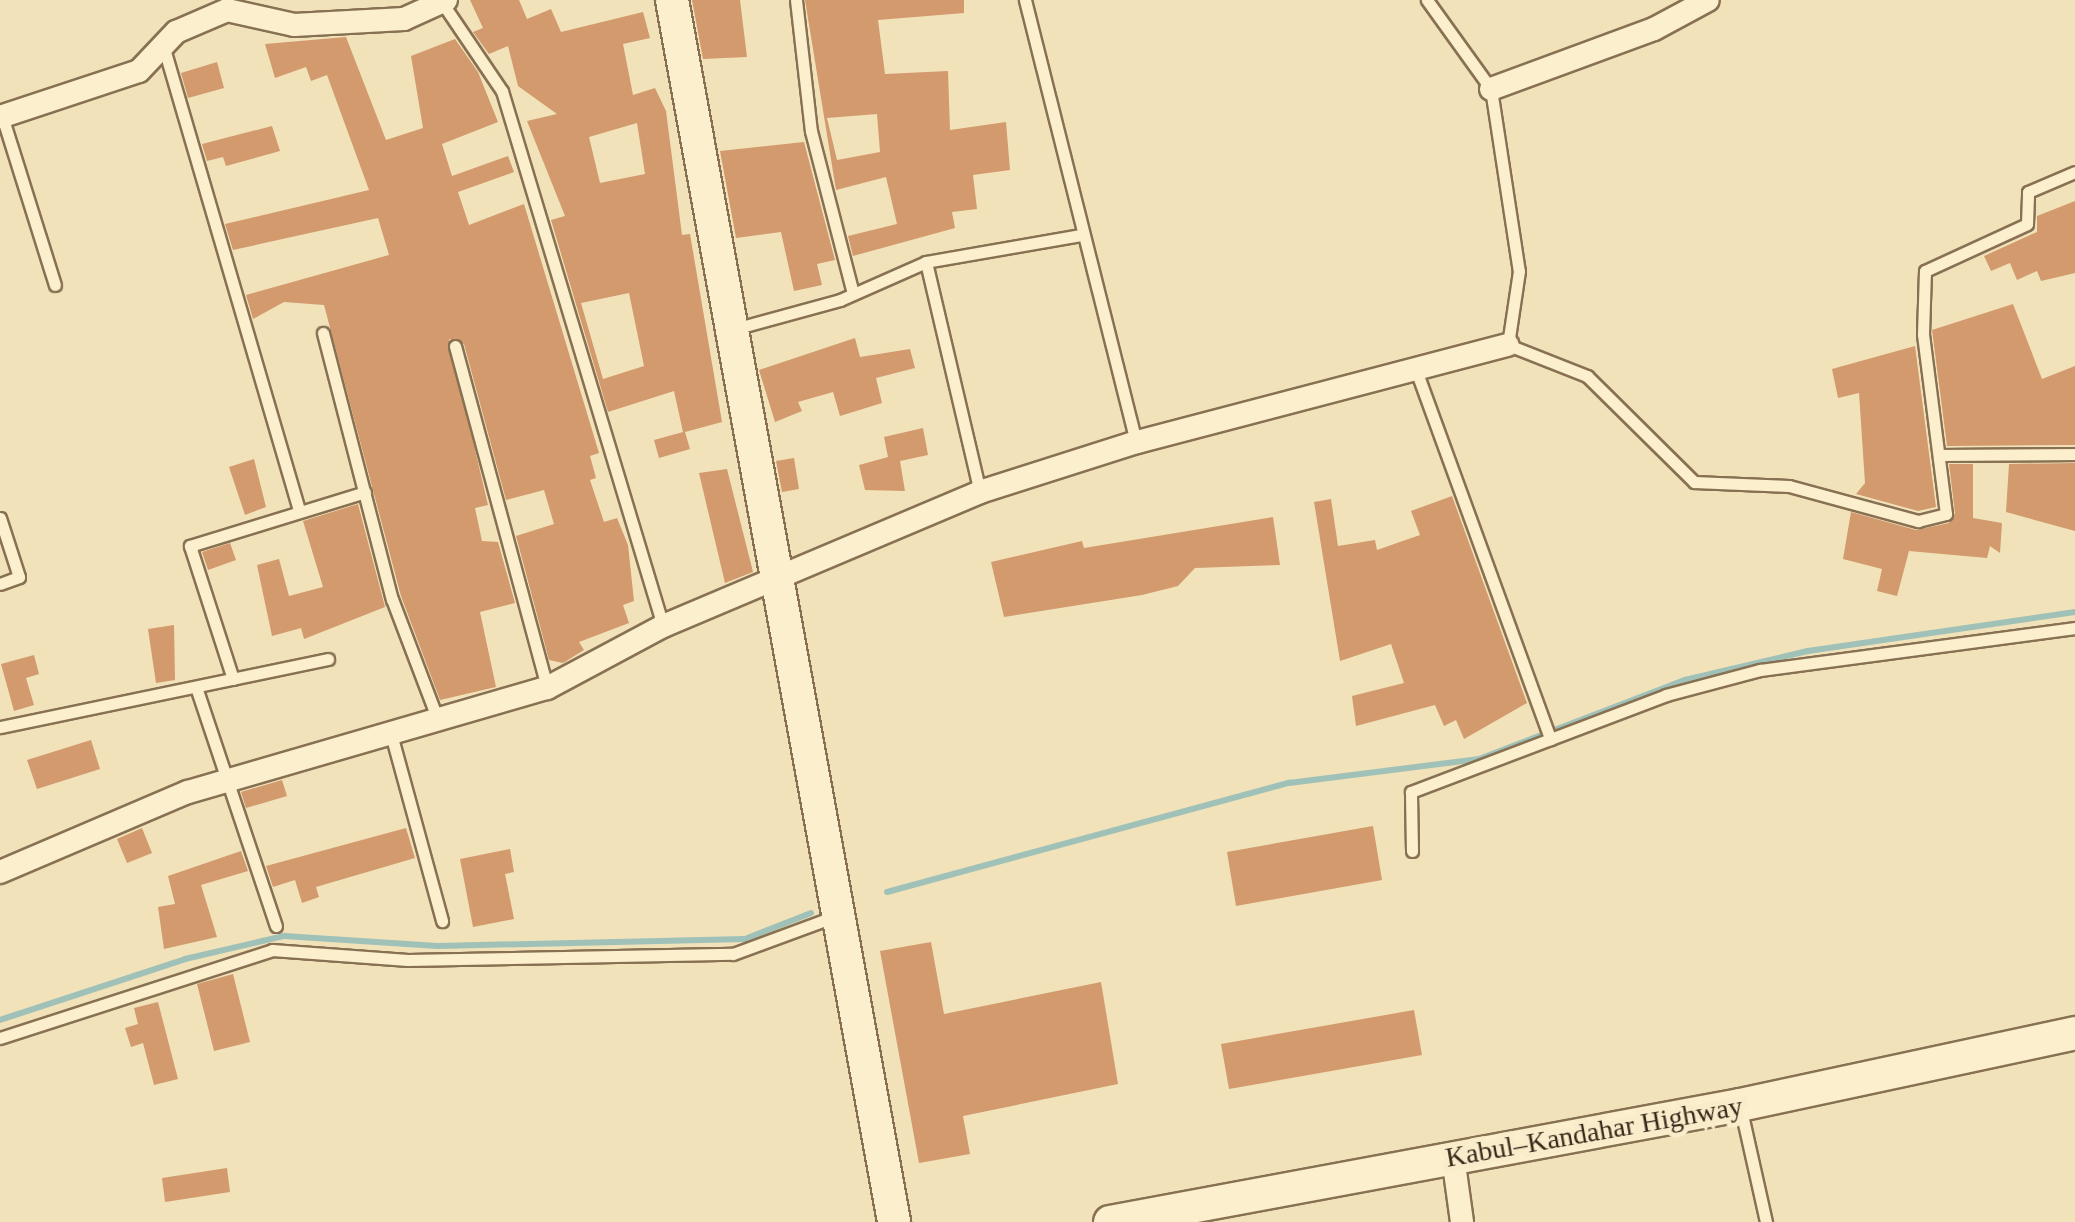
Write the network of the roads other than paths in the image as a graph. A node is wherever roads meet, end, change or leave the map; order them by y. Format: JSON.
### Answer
{"nodes":[{"id":1,"x":672,"y":0,"type":"edge"},
{"id":2,"x":796,"y":0,"type":"edge"},
{"id":3,"x":1026,"y":0,"type":"edge"},
{"id":4,"x":1427,"y":0,"type":"edge"},
{"id":5,"x":1708,"y":0,"type":"edge"},
{"id":6,"x":444,"y":2,"type":"edge"},
{"id":7,"x":163,"y":45,"type":"junction"},
{"id":8,"x":1491,"y":89,"type":"junction"},
{"id":9,"x":1,"y":116,"type":"edge"},
{"id":10,"x":2075,"y":172,"type":"edge"},
{"id":11,"x":1080,"y":235,"type":"junction"},
{"id":12,"x":926,"y":262,"type":"junction"},
{"id":13,"x":55,"y":286,"type":"dead end"},
{"id":14,"x":852,"y":290,"type":"junction"},
{"id":15,"x":730,"y":330,"type":"junction"},
{"id":16,"x":323,"y":333,"type":"dead end"},
{"id":17,"x":1508,"y":345,"type":"junction"},
{"id":18,"x":455,"y":346,"type":"dead end"},
{"id":19,"x":1416,"y":370,"type":"junction"},
{"id":20,"x":1136,"y":442,"type":"junction"},
{"id":21,"x":2075,"y":454,"type":"edge"},
{"id":22,"x":1944,"y":456,"type":"junction"},
{"id":23,"x":365,"y":492,"type":"junction"},
{"id":24,"x":980,"y":492,"type":"junction"},
{"id":25,"x":298,"y":508,"type":"junction"},
{"id":26,"x":0,"y":518,"type":"edge"},
{"id":27,"x":0,"y":584,"type":"edge"},
{"id":28,"x":775,"y":584,"type":"junction"},
{"id":29,"x":663,"y":626,"type":"junction"},
{"id":30,"x":2075,"y":628,"type":"edge"},
{"id":31,"x":328,"y":658,"type":"dead end"},
{"id":32,"x":232,"y":679,"type":"junction"},
{"id":33,"x":196,"y":687,"type":"junction"},
{"id":34,"x":547,"y":688,"type":"junction"},
{"id":35,"x":438,"y":720,"type":"junction"},
{"id":36,"x":0,"y":728,"type":"edge"},
{"id":37,"x":391,"y":734,"type":"junction"},
{"id":38,"x":1550,"y":739,"type":"junction"},
{"id":39,"x":222,"y":781,"type":"junction"},
{"id":40,"x":1412,"y":852,"type":"dead end"},
{"id":41,"x":0,"y":872,"type":"edge"},
{"id":42,"x":837,"y":916,"type":"junction"},
{"id":43,"x":442,"y":921,"type":"dead end"},
{"id":44,"x":276,"y":926,"type":"dead end"},
{"id":45,"x":2075,"y":1033,"type":"edge"},
{"id":46,"x":0,"y":1038,"type":"edge"},
{"id":47,"x":1740,"y":1106,"type":"junction"},
{"id":48,"x":1453,"y":1157,"type":"junction"},
{"id":49,"x":894,"y":1222,"type":"edge"},
{"id":50,"x":1110,"y":1222,"type":"edge"},
{"id":51,"x":1462,"y":1222,"type":"edge"},
{"id":52,"x":1766,"y":1222,"type":"edge"}],
"edges":[{"from":1,"to":15,"type":"street"},
{"from":2,"to":14,"type":"lane"},
{"from":3,"to":11,"type":"lane"},
{"from":4,"to":8,"type":"lane"},
{"from":5,"to":8,"type":"street"},
{"from":6,"to":7,"type":"street"},
{"from":6,"to":29,"type":"lane"},
{"from":7,"to":9,"type":"street"},
{"from":7,"to":25,"type":"lane"},
{"from":8,"to":17,"type":"lane"},
{"from":9,"to":13,"type":"lane"},
{"from":10,"to":22,"type":"lane"},
{"from":11,"to":12,"type":"lane"},
{"from":11,"to":20,"type":"lane"},
{"from":12,"to":14,"type":"lane"},
{"from":12,"to":24,"type":"lane"},
{"from":14,"to":15,"type":"lane"},
{"from":15,"to":28,"type":"street"},
{"from":16,"to":23,"type":"lane"},
{"from":17,"to":19,"type":"street"},
{"from":17,"to":22,"type":"lane"},
{"from":18,"to":34,"type":"lane"},
{"from":19,"to":20,"type":"street"},
{"from":19,"to":38,"type":"lane"},
{"from":20,"to":24,"type":"street"},
{"from":21,"to":22,"type":"lane"},
{"from":23,"to":25,"type":"lane"},
{"from":23,"to":35,"type":"lane"},
{"from":24,"to":28,"type":"street"},
{"from":25,"to":32,"type":"lane"},
{"from":26,"to":27,"type":"lane"},
{"from":28,"to":29,"type":"street"},
{"from":28,"to":42,"type":"street"},
{"from":29,"to":34,"type":"street"},
{"from":30,"to":38,"type":"lane"},
{"from":31,"to":32,"type":"lane"},
{"from":32,"to":33,"type":"lane"},
{"from":33,"to":36,"type":"lane"},
{"from":33,"to":39,"type":"lane"},
{"from":34,"to":35,"type":"street"},
{"from":35,"to":37,"type":"street"},
{"from":37,"to":39,"type":"street"},
{"from":37,"to":43,"type":"lane"},
{"from":38,"to":40,"type":"lane"},
{"from":39,"to":41,"type":"street"},
{"from":39,"to":44,"type":"lane"},
{"from":42,"to":46,"type":"lane"},
{"from":42,"to":49,"type":"street"},
{"from":45,"to":47,"type":"street","name":"Kabul–Kandahar Highway"},
{"from":47,"to":48,"type":"street","name":"Kabul–Kandahar Highway"},
{"from":47,"to":52,"type":"lane"},
{"from":48,"to":50,"type":"street","name":"Kabul–Kandahar Highway"},
{"from":48,"to":51,"type":"street"}]}
